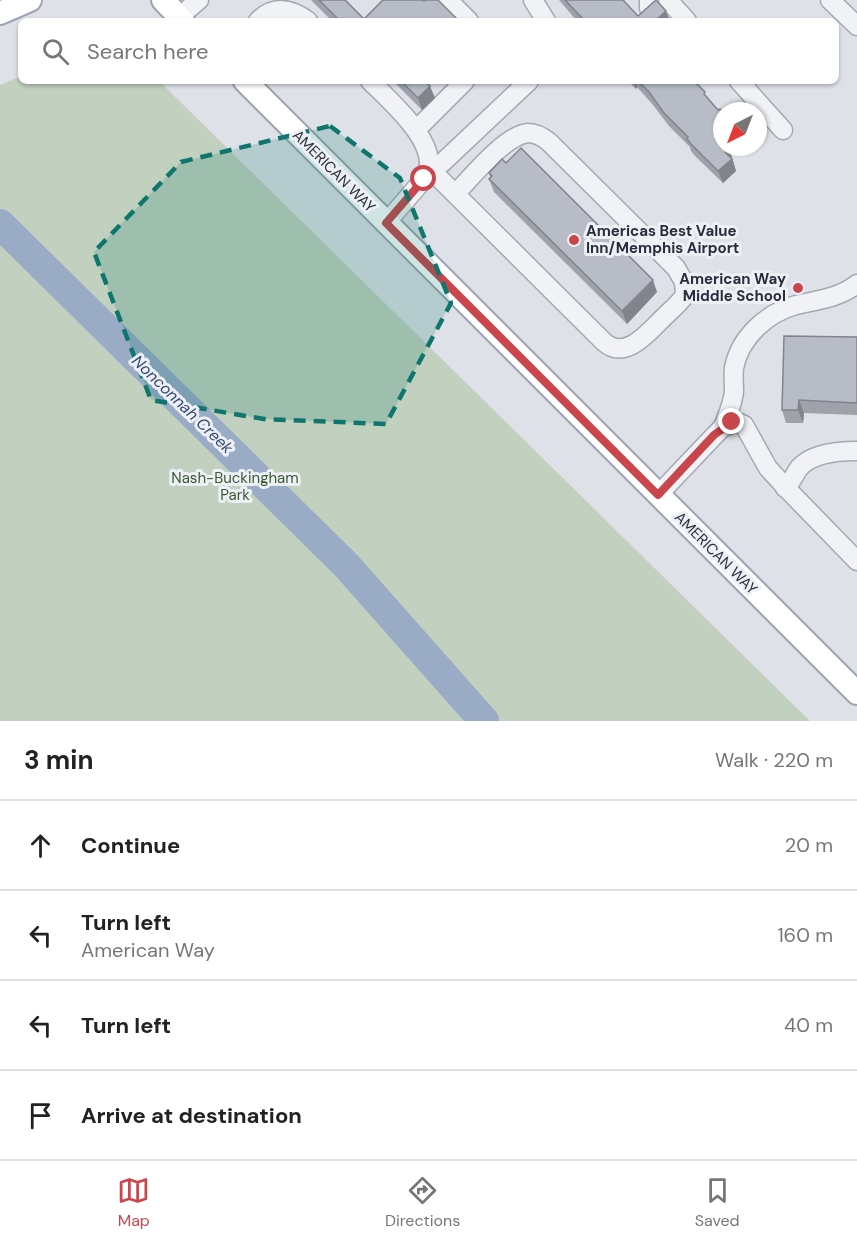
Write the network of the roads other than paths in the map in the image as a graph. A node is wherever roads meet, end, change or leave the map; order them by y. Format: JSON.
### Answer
{"nodes":[{"id":1,"x":30,"y":0,"type":"edge"},
{"id":2,"x":163,"y":0,"type":"edge"},
{"id":3,"x":199,"y":0,"type":"edge"},
{"id":4,"x":448,"y":0,"type":"edge"},
{"id":5,"x":533,"y":0,"type":"edge"},
{"id":6,"x":668,"y":0,"type":"edge"},
{"id":7,"x":830,"y":0,"type":"edge"},
{"id":8,"x":284,"y":5,"type":"edge"},
{"id":9,"x":0,"y":13,"type":"edge"},
{"id":10,"x":180,"y":18,"type":"edge"},
{"id":11,"x":182,"y":18,"type":"edge"},
{"id":12,"x":262,"y":18,"type":"edge"},
{"id":13,"x":303,"y":18,"type":"edge"},
{"id":14,"x":466,"y":18,"type":"edge"},
{"id":15,"x":544,"y":18,"type":"edge"},
{"id":16,"x":684,"y":18,"type":"edge"},
{"id":17,"x":857,"y":26,"type":"edge"},
{"id":18,"x":248,"y":84,"type":"edge"},
{"id":19,"x":373,"y":84,"type":"edge"},
{"id":20,"x":462,"y":84,"type":"edge"},
{"id":21,"x":526,"y":84,"type":"edge"},
{"id":22,"x":742,"y":84,"type":"edge"},
{"id":23,"x":416,"y":130,"type":"junction"},
{"id":24,"x":783,"y":130,"type":"dead end"},
{"id":25,"x":429,"y":168,"type":"junction"},
{"id":26,"x":455,"y":194,"type":"junction"},
{"id":27,"x":386,"y":223,"type":"junction"},
{"id":28,"x":857,"y":284,"type":"edge"},
{"id":29,"x":723,"y":427,"type":"junction"},
{"id":30,"x":857,"y":452,"type":"edge"},
{"id":31,"x":785,"y":488,"type":"junction"},
{"id":32,"x":658,"y":495,"type":"junction"},
{"id":33,"x":857,"y":561,"type":"edge"},
{"id":34,"x":857,"y":693,"type":"edge"}],
"edges":[{"from":1,"to":9,"type":"main road"},
{"from":2,"to":10,"type":"main road"},
{"from":3,"to":11,"type":"lane"},
{"from":4,"to":14,"type":"lane"},
{"from":5,"to":15,"type":"lane"},
{"from":6,"to":16,"type":"lane"},
{"from":7,"to":17,"type":"lane"},
{"from":8,"to":12,"type":"lane"},
{"from":8,"to":13,"type":"lane"},
{"from":18,"to":27,"type":"main road","name":"AMERICAN WAY"},
{"from":19,"to":23,"type":"lane"},
{"from":20,"to":23,"type":"lane"},
{"from":21,"to":25,"type":"lane"},
{"from":22,"to":24,"type":"lane"},
{"from":23,"to":25,"type":"lane"},
{"from":25,"to":26,"type":"lane"},
{"from":25,"to":27,"type":"lane"},
{"from":26,"to":26,"type":"lane"},
{"from":27,"to":32,"type":"main road","name":"AMERICAN WAY"},
{"from":28,"to":29,"type":"lane"},
{"from":29,"to":31,"type":"lane"},
{"from":29,"to":32,"type":"lane"},
{"from":30,"to":31,"type":"lane"},
{"from":31,"to":33,"type":"lane"},
{"from":32,"to":34,"type":"main road","name":"AMERICAN WAY"}]}
